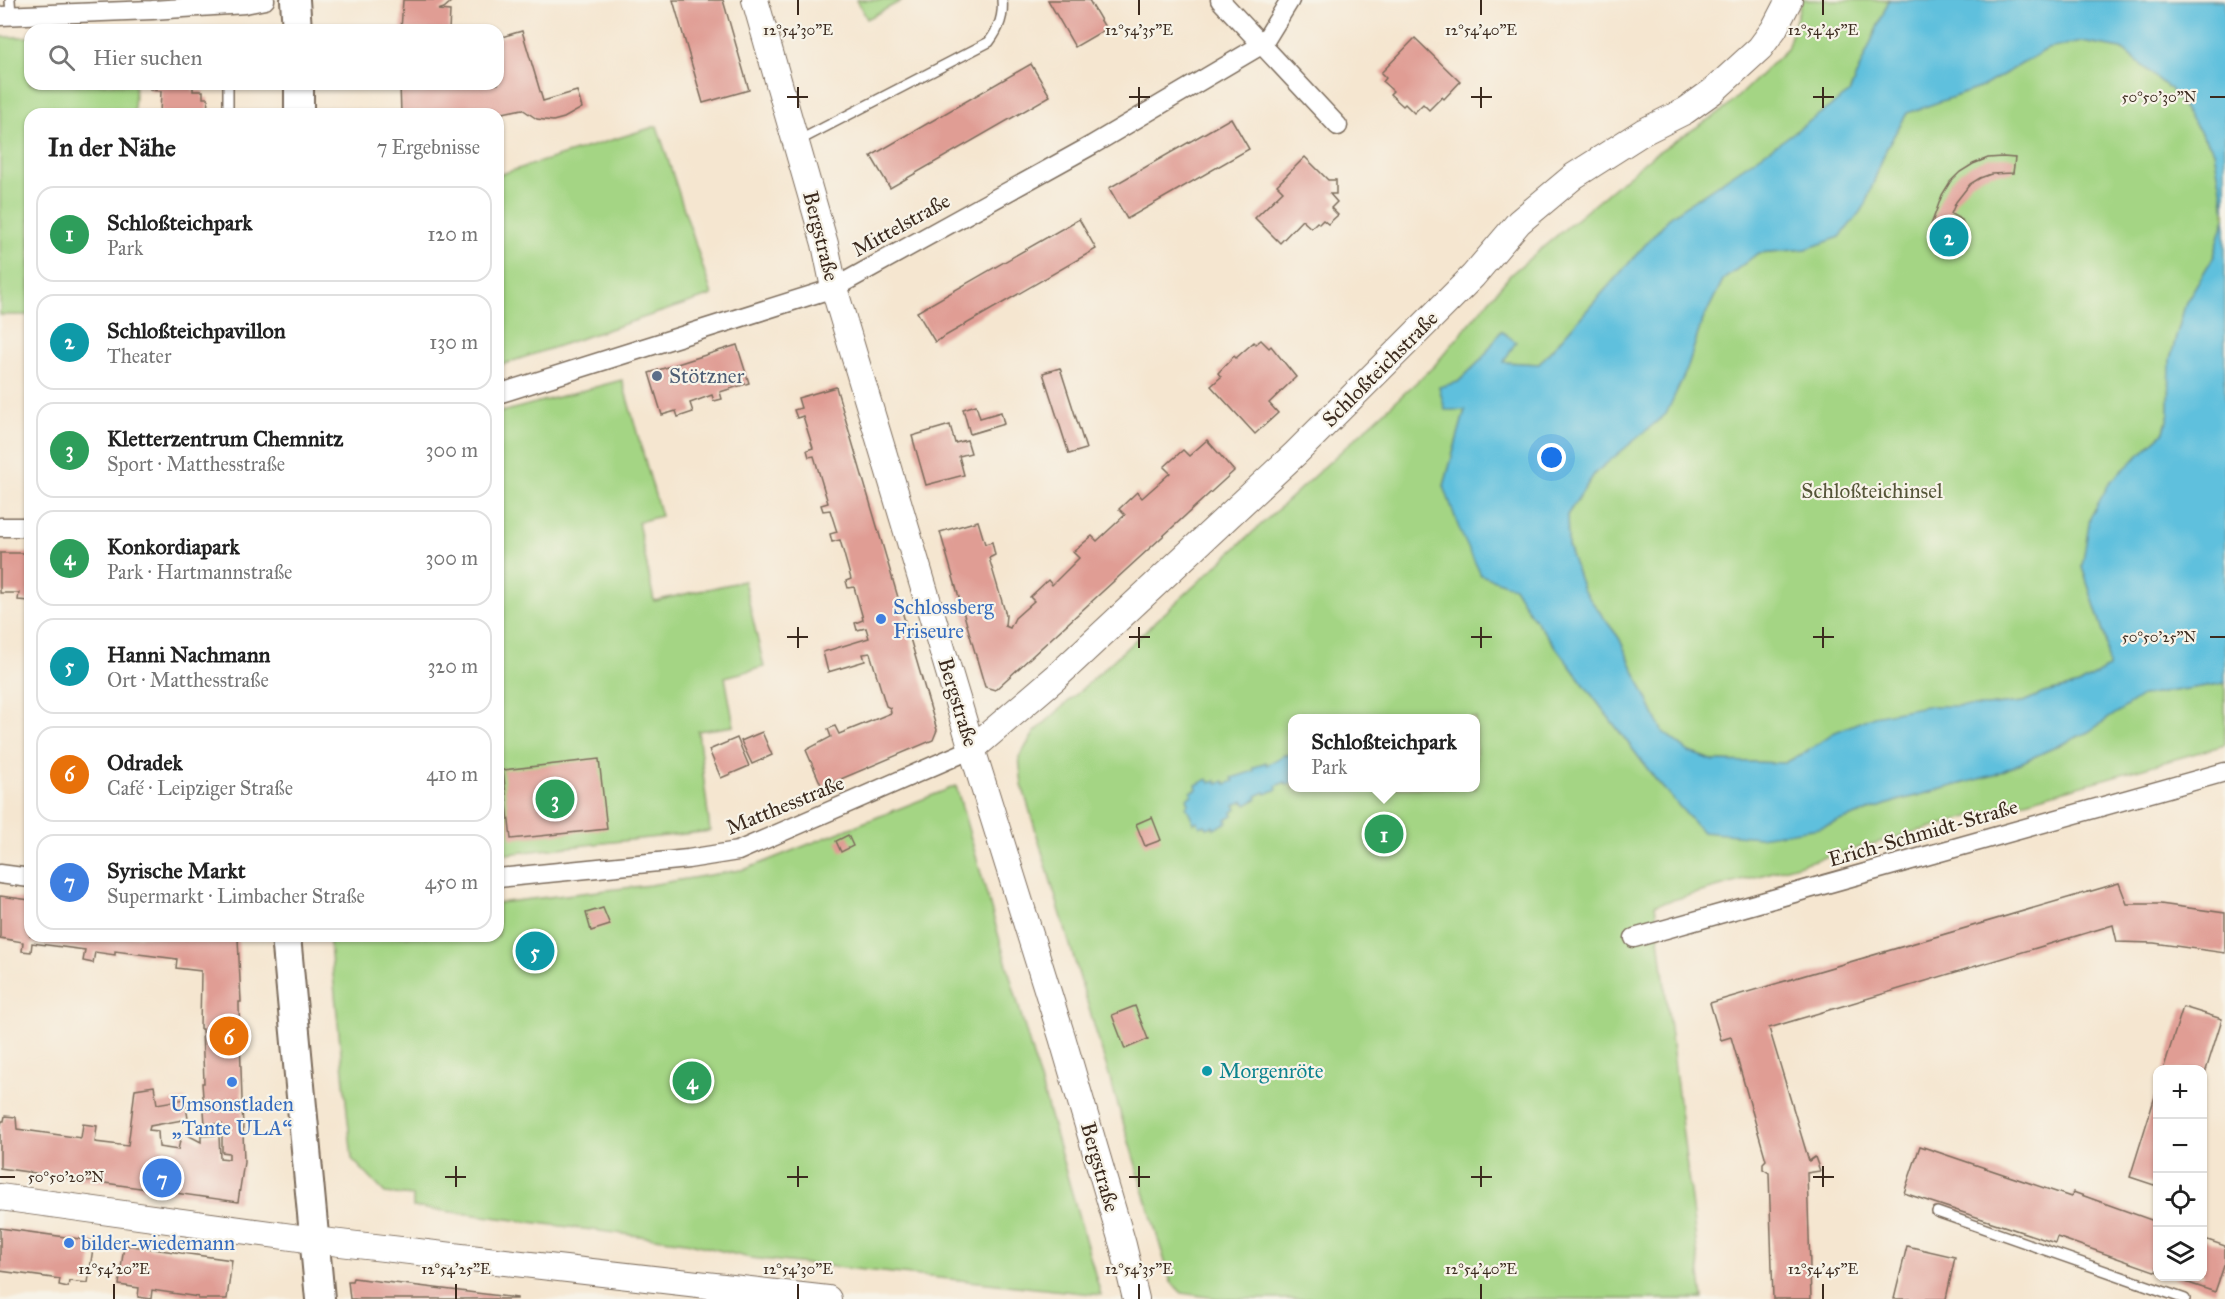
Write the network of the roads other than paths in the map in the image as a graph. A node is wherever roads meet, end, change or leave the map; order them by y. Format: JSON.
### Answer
{"nodes":[{"id":1,"x":265,"y":0,"type":"edge"},
{"id":2,"x":295,"y":0,"type":"edge"},
{"id":3,"x":755,"y":0,"type":"edge"},
{"id":4,"x":1002,"y":0,"type":"edge"},
{"id":5,"x":1220,"y":0,"type":"edge"},
{"id":6,"x":1290,"y":0,"type":"edge"},
{"id":7,"x":1788,"y":0,"type":"edge"},
{"id":8,"x":7,"y":10,"type":"edge"},
{"id":9,"x":297,"y":24,"type":"edge"},
{"id":10,"x":1263,"y":44,"type":"junction"},
{"id":11,"x":228,"y":90,"type":"edge"},
{"id":12,"x":299,"y":90,"type":"edge"},
{"id":13,"x":228,"y":108,"type":"edge"},
{"id":14,"x":299,"y":108,"type":"edge"},
{"id":15,"x":1338,"y":126,"type":"dead end"},
{"id":16,"x":796,"y":142,"type":"junction"},
{"id":17,"x":834,"y":288,"type":"junction"},
{"id":18,"x":504,"y":392,"type":"edge"},
{"id":19,"x":0,"y":527,"type":"edge"},
{"id":20,"x":24,"y":527,"type":"edge"},
{"id":21,"x":972,"y":749,"type":"junction"},
{"id":22,"x":2225,"y":772,"type":"edge"},
{"id":23,"x":0,"y":874,"type":"edge"},
{"id":24,"x":24,"y":877,"type":"edge"},
{"id":25,"x":504,"y":877,"type":"edge"},
{"id":26,"x":1634,"y":938,"type":"dead end"},
{"id":27,"x":287,"y":942,"type":"edge"},
{"id":28,"x":0,"y":1197,"type":"edge"},
{"id":29,"x":1937,"y":1212,"type":"dead end"},
{"id":30,"x":314,"y":1240,"type":"junction"},
{"id":31,"x":320,"y":1299,"type":"edge"},
{"id":32,"x":828,"y":1299,"type":"edge"},
{"id":33,"x":1136,"y":1299,"type":"edge"},
{"id":34,"x":2185,"y":1299,"type":"edge"}],
"edges":[{"from":1,"to":8,"type":"street"},
{"from":2,"to":9,"type":"main road"},
{"from":3,"to":16,"type":"main road","name":"Bergstraße"},
{"from":4,"to":16,"type":"lane"},
{"from":5,"to":10,"type":"street"},
{"from":6,"to":10,"type":"street"},
{"from":7,"to":21,"type":"main road","name":"Schloßteichstraße"},
{"from":10,"to":15,"type":"street"},
{"from":10,"to":17,"type":"street","name":"Mittelstraße"},
{"from":11,"to":13,"type":"lane"},
{"from":12,"to":14,"type":"main road"},
{"from":16,"to":17,"type":"main road","name":"Bergstraße"},
{"from":17,"to":18,"type":"street","name":"Mittelstraße"},
{"from":17,"to":21,"type":"main road","name":"Bergstraße"},
{"from":19,"to":20,"type":"street"},
{"from":21,"to":25,"type":"street","name":"Matthesstraße"},
{"from":21,"to":33,"type":"main road","name":"Bergstraße"},
{"from":22,"to":26,"type":"street","name":"Erich-Schmidt-Straße"},
{"from":23,"to":24,"type":"street"},
{"from":27,"to":30,"type":"main road"},
{"from":28,"to":30,"type":"main road"},
{"from":29,"to":34,"type":"lane"},
{"from":30,"to":31,"type":"main road"},
{"from":30,"to":32,"type":"main road"}]}
